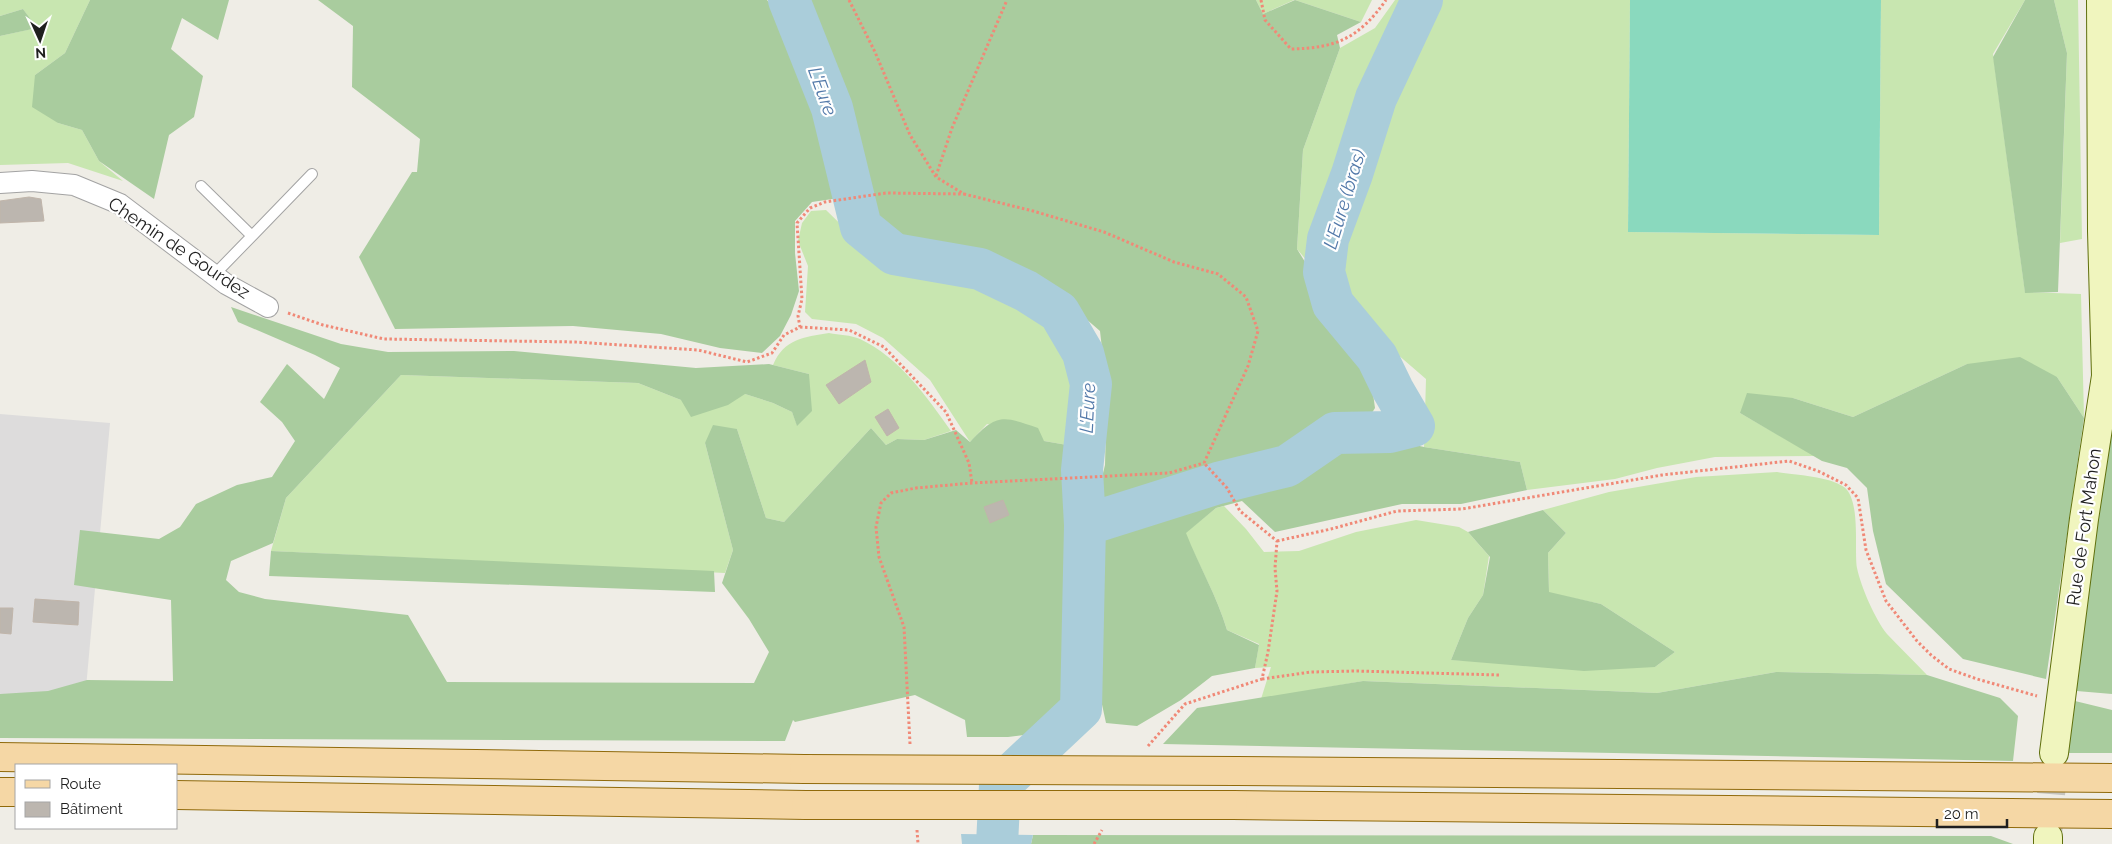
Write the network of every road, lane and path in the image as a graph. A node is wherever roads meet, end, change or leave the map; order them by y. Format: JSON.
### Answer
{"nodes":[{"id":1,"x":849,"y":0,"type":"edge"},
{"id":2,"x":1007,"y":0,"type":"edge"},
{"id":3,"x":1261,"y":0,"type":"edge"},
{"id":4,"x":1386,"y":0,"type":"edge"},
{"id":5,"x":2101,"y":0,"type":"edge"},
{"id":6,"x":312,"y":174,"type":"dead end"},
{"id":7,"x":936,"y":177,"type":"junction"},
{"id":8,"x":0,"y":182,"type":"edge"},
{"id":9,"x":201,"y":186,"type":"dead end"},
{"id":10,"x":964,"y":194,"type":"junction"},
{"id":11,"x":252,"y":236,"type":"junction"},
{"id":12,"x":214,"y":275,"type":"junction"},
{"id":13,"x":268,"y":307,"type":"joint"},
{"id":14,"x":800,"y":328,"type":"junction"},
{"id":15,"x":1204,"y":463,"type":"junction"},
{"id":16,"x":972,"y":483,"type":"junction"},
{"id":17,"x":1277,"y":541,"type":"junction"},
{"id":18,"x":1500,"y":675,"type":"dead end"},
{"id":19,"x":1262,"y":679,"type":"junction"},
{"id":20,"x":2040,"y":696,"type":"dead end"},
{"id":21,"x":908,"y":701,"type":"dead end"},
{"id":22,"x":1144,"y":753,"type":"dead end"},
{"id":23,"x":2054,"y":753,"type":"tunnel mouth"},
{"id":24,"x":0,"y":757,"type":"edge"},
{"id":25,"x":2112,"y":778,"type":"edge"},
{"id":26,"x":0,"y":792,"type":"edge"},
{"id":27,"x":15,"y":792,"type":"edge"},
{"id":28,"x":178,"y":795,"type":"edge"},
{"id":29,"x":2112,"y":814,"type":"edge"},
{"id":30,"x":1103,"y":828,"type":"dead end"},
{"id":31,"x":917,"y":837,"type":"dead end"},
{"id":32,"x":918,"y":844,"type":"edge"},
{"id":33,"x":1094,"y":844,"type":"edge"}],
"edges":[{"from":1,"to":7,"type":"path"},
{"from":2,"to":7,"type":"path"},
{"from":3,"to":4,"type":"path"},
{"from":5,"to":23,"type":"street","name":"Rue de Fort Mahon"},
{"from":6,"to":11,"type":"lane"},
{"from":7,"to":10,"type":"path"},
{"from":8,"to":12,"type":"street","name":"Chemin de Gourdez"},
{"from":9,"to":11,"type":"lane"},
{"from":10,"to":14,"type":"path"},
{"from":10,"to":15,"type":"path"},
{"from":11,"to":12,"type":"lane"},
{"from":12,"to":13,"type":"street","name":"Chemin de Gourdez"},
{"from":13,"to":14,"type":"path"},
{"from":14,"to":16,"type":"path"},
{"from":15,"to":16,"type":"path"},
{"from":15,"to":17,"type":"path"},
{"from":16,"to":21,"type":"path"},
{"from":17,"to":19,"type":"path"},
{"from":17,"to":20,"type":"path"},
{"from":18,"to":19,"type":"path"},
{"from":19,"to":22,"type":"path"},
{"from":24,"to":25,"type":"main road","bridge":true},
{"from":26,"to":27,"type":"main road"},
{"from":28,"to":29,"type":"main road","bridge":true},
{"from":30,"to":33,"type":"path"},
{"from":31,"to":32,"type":"path"}]}
